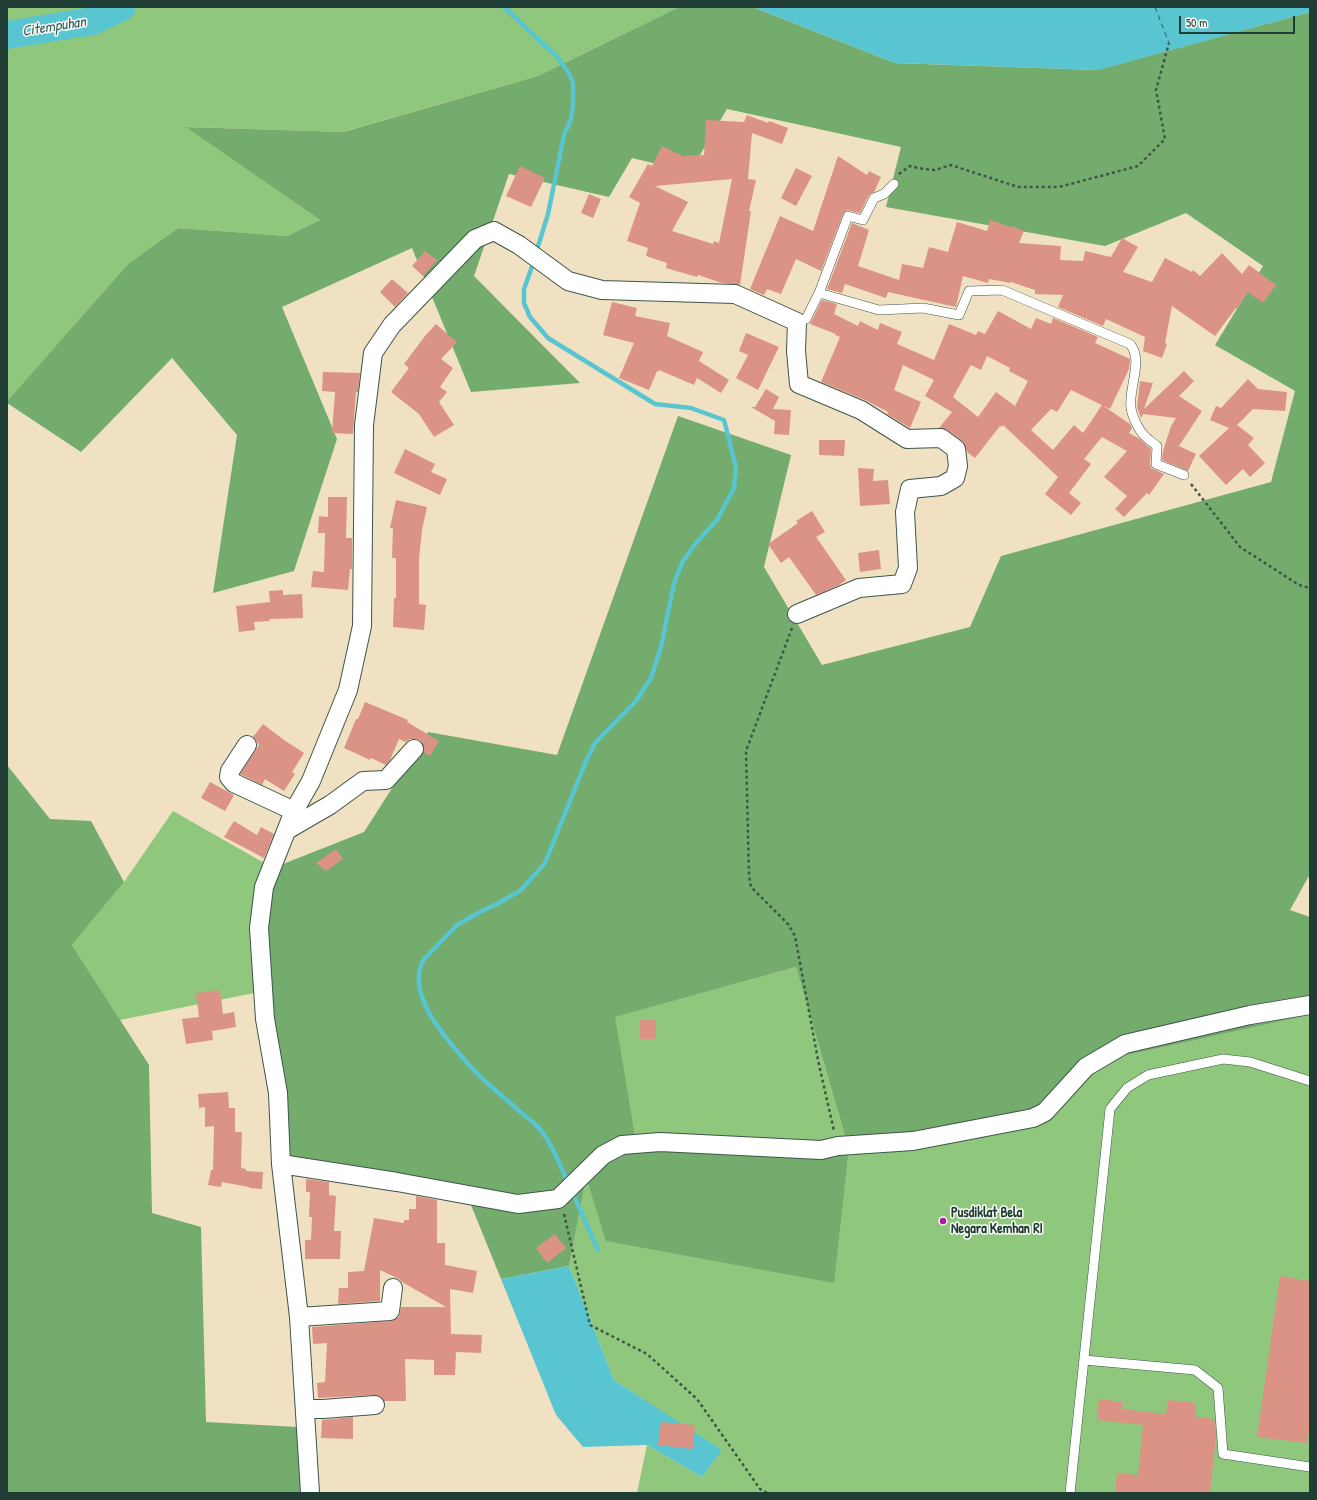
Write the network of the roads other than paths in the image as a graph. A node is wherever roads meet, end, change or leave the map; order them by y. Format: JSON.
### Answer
{"nodes":[{"id":1,"x":894,"y":184,"type":"road end"},
{"id":2,"x":819,"y":293,"type":"junction"},
{"id":3,"x":797,"y":322,"type":"junction"},
{"id":4,"x":1184,"y":475,"type":"road end"},
{"id":5,"x":797,"y":614,"type":"road end"},
{"id":6,"x":247,"y":745,"type":"dead end"},
{"id":7,"x":414,"y":749,"type":"dead end"},
{"id":8,"x":294,"y":811,"type":"junction"},
{"id":9,"x":287,"y":830,"type":"junction"},
{"id":10,"x":1310,"y":1006,"type":"edge"},
{"id":11,"x":1310,"y":1081,"type":"edge"},
{"id":12,"x":281,"y":1164,"type":"junction"},
{"id":13,"x":393,"y":1288,"type":"dead end"},
{"id":14,"x":299,"y":1317,"type":"junction"},
{"id":15,"x":1084,"y":1360,"type":"junction"},
{"id":16,"x":375,"y":1405,"type":"dead end"},
{"id":17,"x":305,"y":1409,"type":"junction"},
{"id":18,"x":1310,"y":1468,"type":"edge"},
{"id":19,"x":310,"y":1493,"type":"edge"},
{"id":20,"x":1070,"y":1493,"type":"edge"}],
"edges":[{"from":1,"to":2,"type":"lane"},
{"from":2,"to":3,"type":"lane"},
{"from":2,"to":4,"type":"lane"},
{"from":3,"to":5,"type":"street"},
{"from":3,"to":8,"type":"street"},
{"from":6,"to":8,"type":"street"},
{"from":7,"to":9,"type":"street"},
{"from":8,"to":9,"type":"street"},
{"from":9,"to":12,"type":"street"},
{"from":10,"to":12,"type":"street"},
{"from":11,"to":15,"type":"lane"},
{"from":12,"to":14,"type":"street"},
{"from":13,"to":14,"type":"street"},
{"from":14,"to":17,"type":"street"},
{"from":15,"to":18,"type":"lane"},
{"from":15,"to":20,"type":"lane"},
{"from":16,"to":17,"type":"street"},
{"from":17,"to":19,"type":"street"}]}
